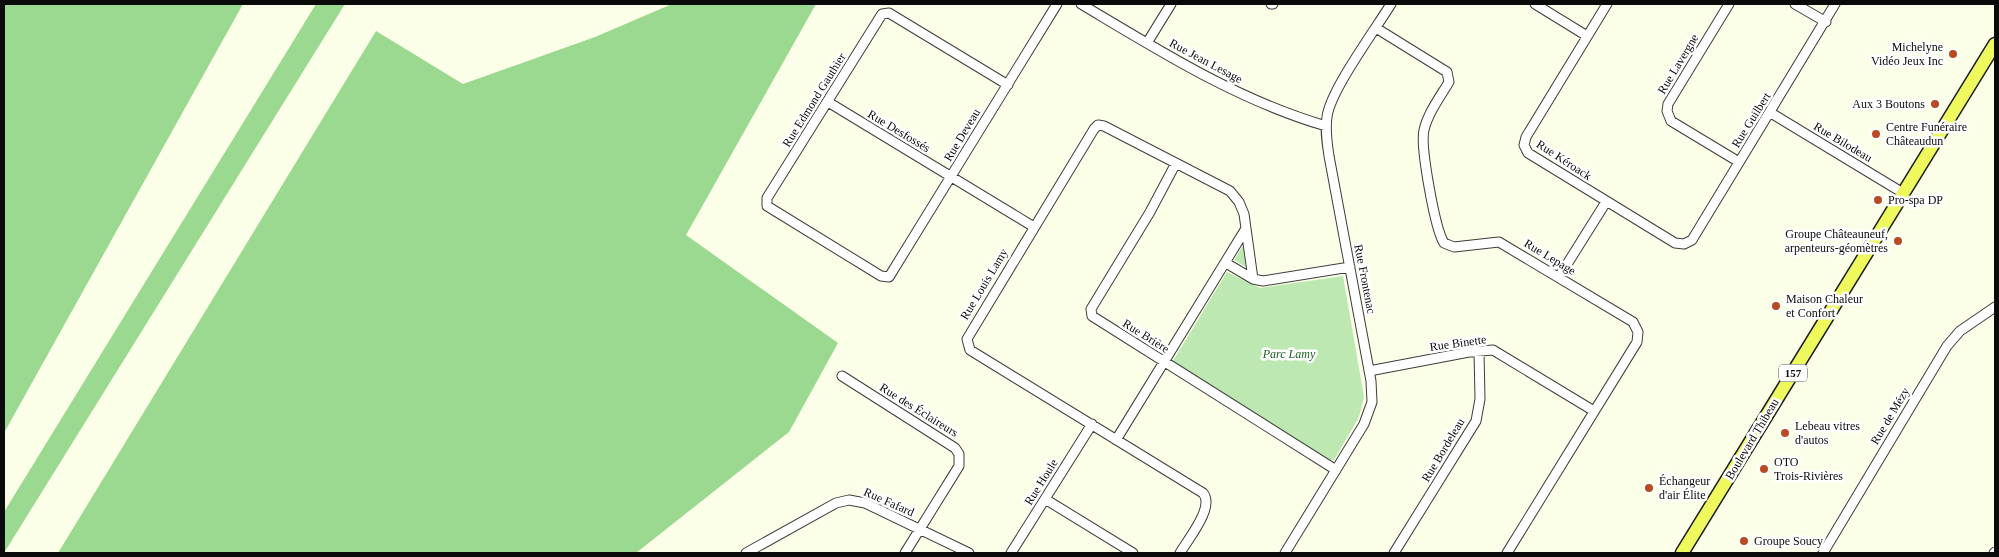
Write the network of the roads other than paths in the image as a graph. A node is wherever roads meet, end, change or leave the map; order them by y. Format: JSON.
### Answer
{"nodes":[{"id":1,"x":1057,"y":4,"type":"edge"},
{"id":2,"x":1081,"y":4,"type":"edge"},
{"id":3,"x":1171,"y":4,"type":"edge"},
{"id":4,"x":1390,"y":4,"type":"edge"},
{"id":5,"x":1534,"y":4,"type":"edge"},
{"id":6,"x":1607,"y":4,"type":"edge"},
{"id":7,"x":1729,"y":4,"type":"edge"},
{"id":8,"x":1795,"y":4,"type":"edge"},
{"id":9,"x":1835,"y":4,"type":"edge"},
{"id":10,"x":1826,"y":22,"type":"junction"},
{"id":11,"x":1376,"y":28,"type":"junction"},
{"id":12,"x":1587,"y":36,"type":"junction"},
{"id":13,"x":1147,"y":43,"type":"junction"},
{"id":14,"x":1995,"y":44,"type":"edge"},
{"id":15,"x":1008,"y":84,"type":"junction"},
{"id":16,"x":828,"y":102,"type":"junction"},
{"id":17,"x":1771,"y":113,"type":"junction"},
{"id":18,"x":1326,"y":126,"type":"junction"},
{"id":19,"x":1740,"y":162,"type":"junction"},
{"id":20,"x":1176,"y":163,"type":"junction"},
{"id":21,"x":952,"y":177,"type":"junction"},
{"id":22,"x":1903,"y":193,"type":"junction"},
{"id":23,"x":1606,"y":202,"type":"junction"},
{"id":24,"x":1034,"y":227,"type":"junction"},
{"id":25,"x":1245,"y":230,"type":"junction"},
{"id":26,"x":1684,"y":244,"type":"joint"},
{"id":27,"x":1226,"y":263,"type":"junction"},
{"id":28,"x":1350,"y":267,"type":"junction"},
{"id":29,"x":1560,"y":277,"type":"junction"},
{"id":30,"x":886,"y":278,"type":"joint"},
{"id":31,"x":1253,"y":279,"type":"junction"},
{"id":32,"x":1995,"y":307,"type":"edge"},
{"id":33,"x":1479,"y":351,"type":"junction"},
{"id":34,"x":1164,"y":362,"type":"junction"},
{"id":35,"x":1369,"y":371,"type":"junction"},
{"id":36,"x":842,"y":376,"type":"dead end"},
{"id":37,"x":1594,"y":411,"type":"junction"},
{"id":38,"x":1092,"y":424,"type":"junction"},
{"id":39,"x":1116,"y":440,"type":"junction"},
{"id":40,"x":1336,"y":470,"type":"junction"},
{"id":41,"x":1045,"y":499,"type":"junction"},
{"id":42,"x":920,"y":530,"type":"junction"},
{"id":43,"x":746,"y":553,"type":"edge"},
{"id":44,"x":905,"y":553,"type":"edge"},
{"id":45,"x":969,"y":553,"type":"edge"},
{"id":46,"x":1011,"y":553,"type":"edge"},
{"id":47,"x":1133,"y":553,"type":"edge"},
{"id":48,"x":1180,"y":553,"type":"edge"},
{"id":49,"x":1285,"y":553,"type":"edge"},
{"id":50,"x":1394,"y":553,"type":"edge"},
{"id":51,"x":1507,"y":553,"type":"edge"},
{"id":52,"x":1682,"y":553,"type":"edge"},
{"id":53,"x":1823,"y":553,"type":"edge"}],
"edges":[{"from":1,"to":15,"type":"street","name":"Rue Deveau"},
{"from":2,"to":13,"type":"street","name":"Rue Jean Lesage"},
{"from":3,"to":13,"type":"street"},
{"from":4,"to":11,"type":"street","name":"Rue Frontenac"},
{"from":5,"to":12,"type":"street"},
{"from":6,"to":12,"type":"street","name":"Rue Kéroack"},
{"from":7,"to":19,"type":"street","name":"Rue Lavergne"},
{"from":8,"to":10,"type":"street"},
{"from":9,"to":10,"type":"street","name":"Rue Guilbert"},
{"from":10,"to":17,"type":"street","name":"Rue Guilbert"},
{"from":11,"to":18,"type":"street","name":"Rue Frontenac"},
{"from":11,"to":29,"type":"street","name":"Rue Lepage"},
{"from":12,"to":23,"type":"street","name":"Rue Kéroack"},
{"from":13,"to":18,"type":"street","name":"Rue Jean Lesage"},
{"from":14,"to":22,"type":"main road","name":"Boulevard Thibeau","number":"157"},
{"from":15,"to":16,"type":"street","name":"Rue Edmond Gauthier"},
{"from":15,"to":21,"type":"street","name":"Rue Deveau"},
{"from":16,"to":21,"type":"street","name":"Rue Desfossés"},
{"from":16,"to":30,"type":"street","name":"Rue Edmond Gauthier"},
{"from":17,"to":19,"type":"street","name":"Rue Guilbert"},
{"from":17,"to":22,"type":"street","name":"Rue Bilodeau"},
{"from":18,"to":28,"type":"street","name":"Rue Frontenac"},
{"from":19,"to":26,"type":"street","name":"Rue Guilbert"},
{"from":20,"to":24,"type":"street","name":"Rue Louis Lamy"},
{"from":20,"to":25,"type":"street","name":"Rue Louis Lamy"},
{"from":20,"to":34,"type":"street","name":"Rue Brière"},
{"from":21,"to":24,"type":"street","name":"Rue Desfossés"},
{"from":21,"to":30,"type":"street","name":"Rue Deveau"},
{"from":22,"to":52,"type":"main road","name":"Boulevard Thibeau","number":"157"},
{"from":23,"to":26,"type":"street","name":"Rue Kéroack"},
{"from":23,"to":29,"type":"street"},
{"from":24,"to":38,"type":"street","name":"Rue Louis Lamy"},
{"from":25,"to":27,"type":"street"},
{"from":25,"to":31,"type":"street","name":"Rue Louis Lamy"},
{"from":27,"to":31,"type":"street"},
{"from":27,"to":34,"type":"street"},
{"from":28,"to":31,"type":"street"},
{"from":28,"to":35,"type":"street","name":"Rue Frontenac"},
{"from":29,"to":37,"type":"street","name":"Rue Lepage"},
{"from":32,"to":53,"type":"street","name":"Rue de Mézy"},
{"from":33,"to":35,"type":"street","name":"Rue Binette"},
{"from":33,"to":37,"type":"street","name":"Rue Binette"},
{"from":33,"to":50,"type":"street","name":"Rue Bordeleau"},
{"from":34,"to":39,"type":"street"},
{"from":34,"to":40,"type":"street","name":"Rue Brière"},
{"from":35,"to":40,"type":"street","name":"Rue Frontenac"},
{"from":36,"to":42,"type":"street","name":"Rue des Éclaireurs"},
{"from":37,"to":51,"type":"street","name":"Rue Lepage"},
{"from":38,"to":39,"type":"street","name":"Rue Louis Lamy"},
{"from":38,"to":41,"type":"street","name":"Rue Houle"},
{"from":39,"to":48,"type":"street","name":"Rue Louis Lamy"},
{"from":40,"to":49,"type":"street","name":"Rue Frontenac"},
{"from":41,"to":46,"type":"street","name":"Rue Houle"},
{"from":41,"to":47,"type":"street"},
{"from":42,"to":43,"type":"street","name":"Rue Fafard"},
{"from":42,"to":44,"type":"street","name":"Rue des Éclaireurs"},
{"from":42,"to":45,"type":"street","name":"Rue Fafard"}]}
